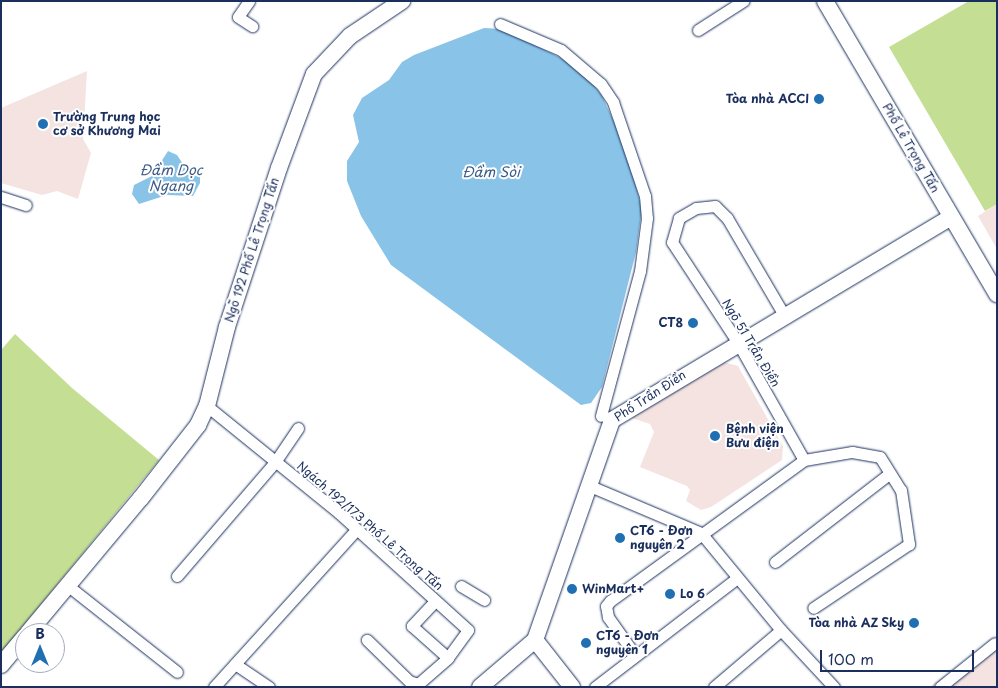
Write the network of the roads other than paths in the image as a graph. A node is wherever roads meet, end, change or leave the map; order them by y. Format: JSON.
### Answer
{"nodes":[{"id":1,"x":249,"y":1,"type":"edge"},
{"id":2,"x":402,"y":1,"type":"edge"},
{"id":3,"x":743,"y":1,"type":"edge"},
{"id":4,"x":825,"y":1,"type":"edge"},
{"id":5,"x":500,"y":24,"type":"dead end"},
{"id":6,"x":252,"y":26,"type":"dead end"},
{"id":7,"x":698,"y":30,"type":"dead end"},
{"id":8,"x":1,"y":197,"type":"edge"},
{"id":9,"x":26,"y":205,"type":"dead end"},
{"id":10,"x":951,"y":216,"type":"junction"},
{"id":11,"x":997,"y":294,"type":"edge"},
{"id":12,"x":784,"y":316,"type":"junction"},
{"id":13,"x":738,"y":343,"type":"junction"},
{"id":14,"x":206,"y":406,"type":"junction"},
{"id":15,"x":601,"y":416,"type":"dead end"},
{"id":16,"x":298,"y":428,"type":"dead end"},
{"id":17,"x":804,"y":460,"type":"junction"},
{"id":18,"x":275,"y":462,"type":"junction"},
{"id":19,"x":890,"y":473,"type":"junction"},
{"id":20,"x":590,"y":486,"type":"junction"},
{"id":21,"x":356,"y":530,"type":"junction"},
{"id":22,"x":701,"y":533,"type":"junction"},
{"id":23,"x":775,"y":562,"type":"dead end"},
{"id":24,"x":177,"y":576,"type":"dead end"},
{"id":25,"x":737,"y":578,"type":"junction"},
{"id":26,"x":67,"y":585,"type":"junction"},
{"id":27,"x":460,"y":586,"type":"dead end"},
{"id":28,"x":484,"y":600,"type":"dead end"},
{"id":29,"x":435,"y":601,"type":"junction"},
{"id":30,"x":812,"y":608,"type":"dead end"},
{"id":31,"x":36,"y":623,"type":"edge"},
{"id":32,"x":781,"y":630,"type":"junction"},
{"id":33,"x":366,"y":640,"type":"dead end"},
{"id":34,"x":535,"y":640,"type":"junction"},
{"id":35,"x":996,"y":642,"type":"edge"},
{"id":36,"x":15,"y":648,"type":"edge"},
{"id":37,"x":635,"y":655,"type":"junction"},
{"id":38,"x":448,"y":658,"type":"junction"},
{"id":39,"x":235,"y":664,"type":"junction"},
{"id":40,"x":1,"y":665,"type":"edge"},
{"id":41,"x":177,"y":672,"type":"dead end"},
{"id":42,"x":829,"y":685,"type":"edge"},
{"id":43,"x":214,"y":687,"type":"edge"},
{"id":44,"x":269,"y":687,"type":"edge"},
{"id":45,"x":480,"y":687,"type":"edge"},
{"id":46,"x":572,"y":687,"type":"edge"},
{"id":47,"x":595,"y":687,"type":"edge"},
{"id":48,"x":714,"y":687,"type":"edge"},
{"id":49,"x":940,"y":687,"type":"edge"}],
"edges":[{"from":1,"to":6,"type":"street"},
{"from":2,"to":14,"type":"street","name":"Ngõ 192 Phố Lê Trọng Tấn"},
{"from":3,"to":7,"type":"street"},
{"from":4,"to":10,"type":"street","name":"Phố Lê Trọng Tấn"},
{"from":5,"to":15,"type":"street"},
{"from":8,"to":9,"type":"street"},
{"from":10,"to":11,"type":"street","name":"Phố Lê Trọng Tấn"},
{"from":10,"to":12,"type":"street","name":"Phố Trần Điền"},
{"from":12,"to":13,"type":"street","name":"Phố Trần Điền"},
{"from":12,"to":13,"type":"street","name":"Ngõ 51 Trần Điền"},
{"from":13,"to":17,"type":"street","name":"Ngõ 51 Trần Điền"},
{"from":13,"to":20,"type":"street","name":"Phố Trần Điền"},
{"from":14,"to":18,"type":"street","name":"Ngách 192/173 Phố Lê Trọng Tấn"},
{"from":14,"to":26,"type":"street","name":"Ngõ 192 Phố Lê Trọng Tấn"},
{"from":16,"to":18,"type":"street"},
{"from":17,"to":19,"type":"street"},
{"from":17,"to":22,"type":"street"},
{"from":18,"to":21,"type":"street","name":"Ngách 192/173 Phố Lê Trọng Tấn"},
{"from":18,"to":24,"type":"street"},
{"from":19,"to":23,"type":"street"},
{"from":19,"to":30,"type":"street"},
{"from":20,"to":22,"type":"street"},
{"from":20,"to":34,"type":"street","name":"Phố Trần Điền"},
{"from":21,"to":29,"type":"street","name":"Ngách 192/173 Phố Lê Trọng Tấn"},
{"from":21,"to":39,"type":"street"},
{"from":22,"to":25,"type":"street"},
{"from":22,"to":37,"type":"street"},
{"from":25,"to":32,"type":"street"},
{"from":25,"to":37,"type":"street"},
{"from":26,"to":31,"type":"street","name":"Ngõ 192 Phố Lê Trọng Tấn"},
{"from":26,"to":41,"type":"street"},
{"from":27,"to":28,"type":"street"},
{"from":29,"to":38,"type":"street","name":"Ngách 192/173 Phố Lê Trọng Tấn"},
{"from":29,"to":38,"type":"street"},
{"from":32,"to":42,"type":"street"},
{"from":32,"to":48,"type":"street"},
{"from":33,"to":38,"type":"street"},
{"from":34,"to":45,"type":"street","name":"Phố Trần Điền"},
{"from":34,"to":46,"type":"street"},
{"from":35,"to":49,"type":"street"},
{"from":36,"to":40,"type":"street"},
{"from":37,"to":47,"type":"street"},
{"from":39,"to":43,"type":"street"},
{"from":39,"to":44,"type":"street"}]}
